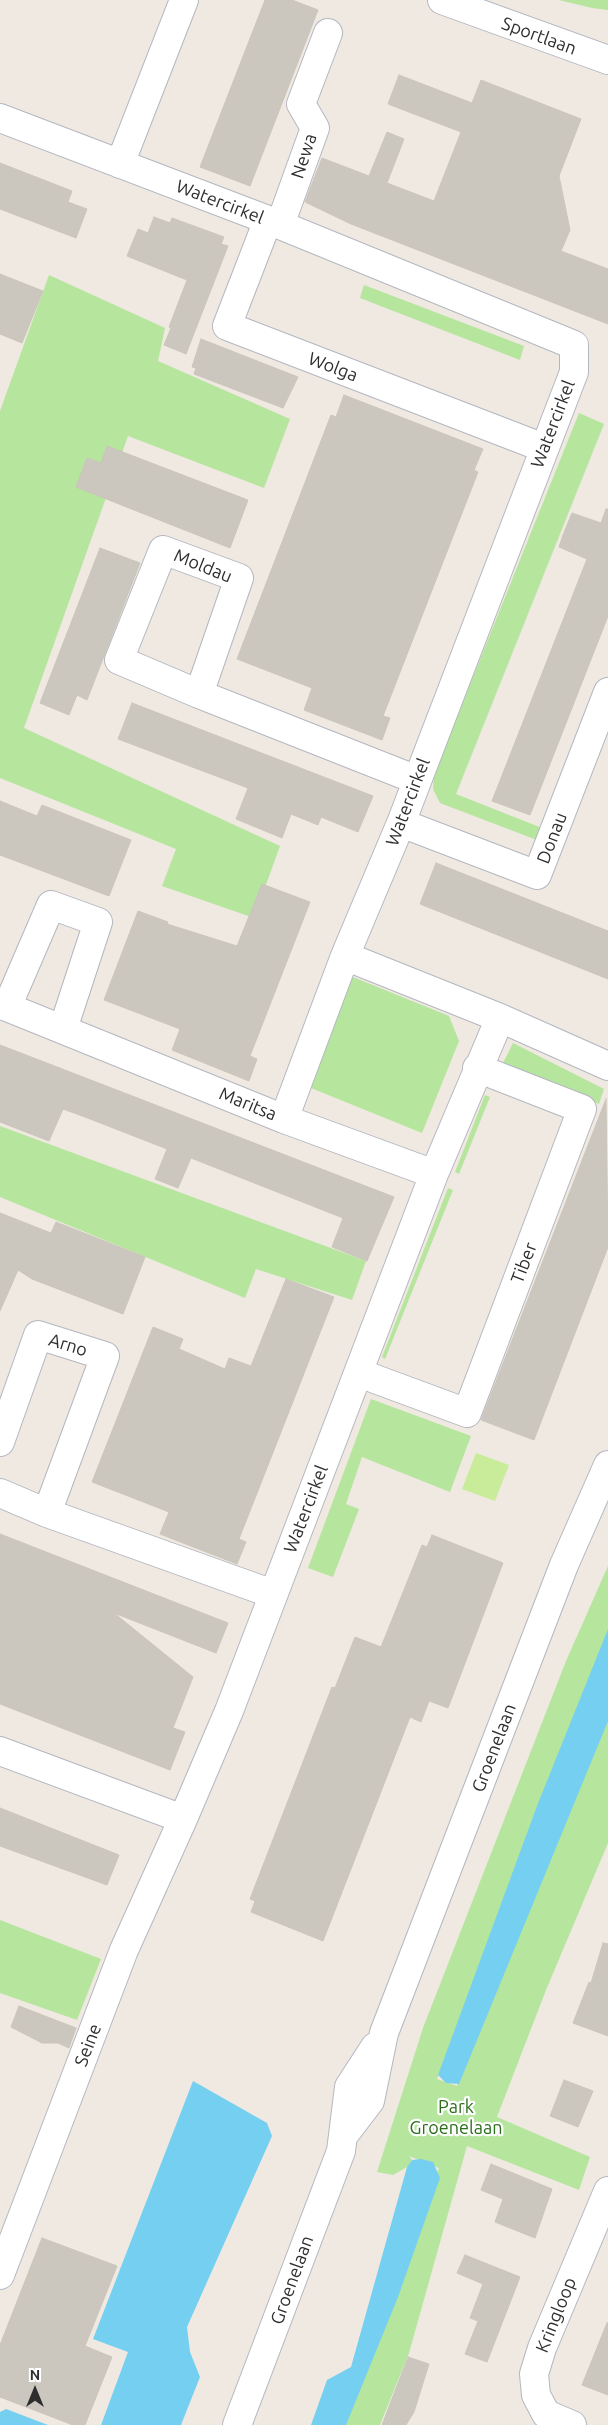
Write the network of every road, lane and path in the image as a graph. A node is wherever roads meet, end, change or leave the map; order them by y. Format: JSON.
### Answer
{"nodes":[{"id":1,"x":184,"y":0,"type":"edge"},
{"id":2,"x":442,"y":0,"type":"edge"},
{"id":3,"x":328,"y":33,"type":"dead end"},
{"id":4,"x":608,"y":60,"type":"edge"},
{"id":5,"x":0,"y":118,"type":"edge"},
{"id":6,"x":120,"y":164,"type":"junction"},
{"id":7,"x":274,"y":223,"type":"junction"},
{"id":8,"x":544,"y":448,"type":"junction"},
{"id":9,"x":608,"y":692,"type":"edge"},
{"id":10,"x":199,"y":694,"type":"junction"},
{"id":11,"x":417,"y":780,"type":"junction"},
{"id":12,"x":401,"y":823,"type":"junction"},
{"id":13,"x":344,"y":956,"type":"junction"},
{"id":14,"x":500,"y":1018,"type":"junction"},
{"id":15,"x":63,"y":1029,"type":"dead end"},
{"id":16,"x":608,"y":1066,"type":"edge"},
{"id":17,"x":478,"y":1068,"type":"junction"},
{"id":18,"x":284,"y":1119,"type":"junction"},
{"id":19,"x":434,"y":1174,"type":"junction"},
{"id":20,"x":359,"y":1373,"type":"junction"},
{"id":21,"x":0,"y":1442,"type":"edge"},
{"id":22,"x":608,"y":1465,"type":"edge"},
{"id":23,"x":0,"y":1493,"type":"edge"},
{"id":24,"x":47,"y":1513,"type":"junction"},
{"id":25,"x":273,"y":1594,"type":"junction"},
{"id":26,"x":0,"y":1751,"type":"edge"},
{"id":27,"x":184,"y":1819,"type":"junction"},
{"id":28,"x":608,"y":2191,"type":"edge"},
{"id":29,"x":0,"y":2275,"type":"edge"},
{"id":30,"x":544,"y":2420,"type":"edge"},
{"id":31,"x":237,"y":2425,"type":"edge"},
{"id":32,"x":572,"y":2425,"type":"edge"}],
"edges":[{"from":1,"to":6,"type":"street"},
{"from":2,"to":4,"type":"street","name":"Sportlaan"},
{"from":3,"to":7,"type":"street","name":"Newa"},
{"from":5,"to":6,"type":"street","name":"Watercirkel"},
{"from":6,"to":7,"type":"street","name":"Watercirkel"},
{"from":7,"to":8,"type":"street","name":"Watercirkel"},
{"from":7,"to":8,"type":"street","name":"Wolga"},
{"from":8,"to":11,"type":"street","name":"Watercirkel"},
{"from":9,"to":12,"type":"street","name":"Donau"},
{"from":10,"to":10,"type":"street","name":"Moldau"},
{"from":10,"to":11,"type":"street","name":"Moldau"},
{"from":11,"to":12,"type":"street","name":"Watercirkel"},
{"from":12,"to":13,"type":"street","name":"Watercirkel"},
{"from":13,"to":14,"type":"street"},
{"from":13,"to":18,"type":"street","name":"Watercirkel"},
{"from":14,"to":16,"type":"street"},
{"from":14,"to":17,"type":"street","name":"Watercirkel"},
{"from":15,"to":18,"type":"street","name":"Maritsa"},
{"from":17,"to":19,"type":"street","name":"Watercirkel"},
{"from":17,"to":20,"type":"street","name":"Tiber"},
{"from":18,"to":19,"type":"street","name":"Maritsa"},
{"from":19,"to":20,"type":"street","name":"Watercirkel"},
{"from":20,"to":25,"type":"street","name":"Watercirkel"},
{"from":21,"to":24,"type":"street","name":"Arno"},
{"from":22,"to":31,"type":"street","name":"Groenelaan"},
{"from":23,"to":24,"type":"street"},
{"from":24,"to":25,"type":"street"},
{"from":25,"to":27,"type":"street","name":"Watercirkel"},
{"from":26,"to":27,"type":"street"},
{"from":27,"to":29,"type":"street","name":"Seine"},
{"from":28,"to":30,"type":"street","name":"Kringloop"},
{"from":30,"to":32,"type":"street","name":"Kringloop"}]}
